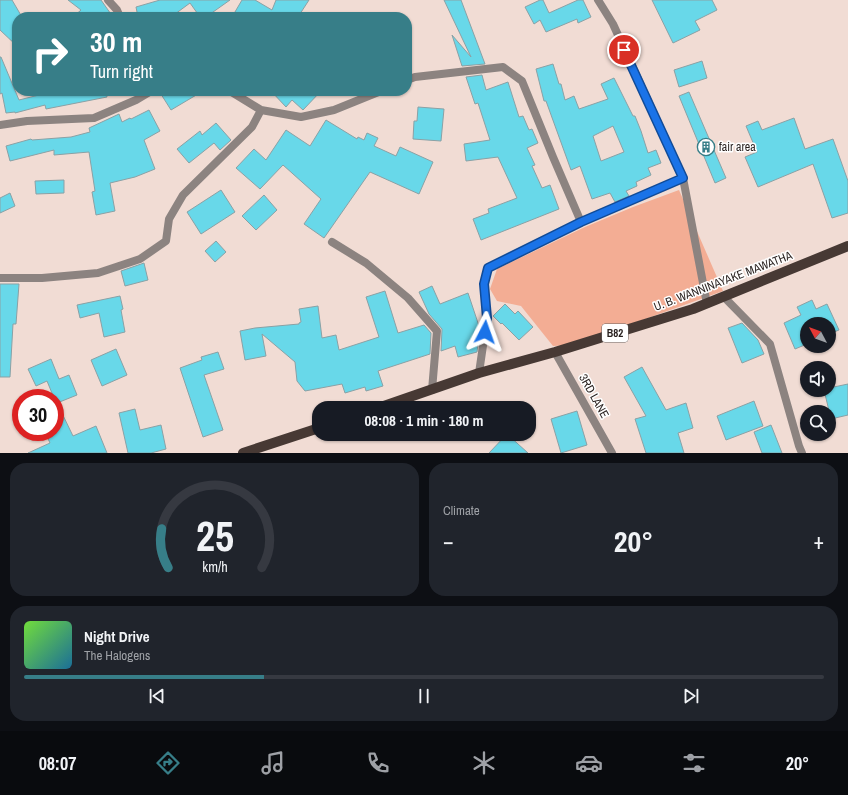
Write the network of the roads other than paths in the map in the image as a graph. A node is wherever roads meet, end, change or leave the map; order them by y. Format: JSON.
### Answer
{"nodes":[{"id":1,"x":108,"y":0,"type":"edge"},
{"id":2,"x":598,"y":0,"type":"edge"},
{"id":3,"x":118,"y":12,"type":"edge"},
{"id":4,"x":412,"y":78,"type":"edge"},
{"id":5,"x":142,"y":96,"type":"edge"},
{"id":6,"x":238,"y":96,"type":"edge"},
{"id":7,"x":369,"y":96,"type":"edge"},
{"id":8,"x":261,"y":110,"type":"junction"},
{"id":9,"x":0,"y":125,"type":"edge"},
{"id":10,"x":683,"y":178,"type":"junction"},
{"id":11,"x":581,"y":222,"type":"junction"},
{"id":12,"x":332,"y":242,"type":"dead end"},
{"id":13,"x":848,"y":246,"type":"edge"},
{"id":14,"x":0,"y":278,"type":"edge"},
{"id":15,"x":724,"y":297,"type":"junction"},
{"id":16,"x":707,"y":304,"type":"junction"},
{"id":17,"x":555,"y":352,"type":"junction"},
{"id":18,"x":479,"y":373,"type":"junction"},
{"id":19,"x":432,"y":390,"type":"junction"},
{"id":20,"x":399,"y":401,"type":"edge"},
{"id":21,"x":312,"y":431,"type":"edge"},
{"id":22,"x":266,"y":450,"type":"edge"},
{"id":23,"x":243,"y":453,"type":"edge"},
{"id":24,"x":612,"y":453,"type":"edge"},
{"id":25,"x":802,"y":453,"type":"edge"}],
"edges":[{"from":1,"to":3,"type":"street"},
{"from":2,"to":10,"type":"street"},
{"from":4,"to":11,"type":"street"},
{"from":5,"to":9,"type":"street"},
{"from":6,"to":8,"type":"street"},
{"from":7,"to":8,"type":"street"},
{"from":8,"to":14,"type":"street"},
{"from":10,"to":11,"type":"street"},
{"from":10,"to":16,"type":"street"},
{"from":11,"to":18,"type":"street"},
{"from":12,"to":19,"type":"street"},
{"from":13,"to":15,"type":"main road","name":"U. B. WANNINAYAKE MAWATHA","number":"B82"},
{"from":15,"to":16,"type":"main road","name":"U. B. WANNINAYAKE MAWATHA","number":"B82"},
{"from":15,"to":25,"type":"street"},
{"from":16,"to":17,"type":"main road","name":"U. B. WANNINAYAKE MAWATHA","number":"B82"},
{"from":17,"to":18,"type":"main road","name":"U. B. WANNINAYAKE MAWATHA","number":"B82"},
{"from":17,"to":24,"type":"street","name":"3RD LANE"},
{"from":18,"to":19,"type":"main road","name":"U. B. WANNINAYAKE MAWATHA","number":"B82"},
{"from":19,"to":20,"type":"main road","name":"U. B. WANNINAYAKE MAWATHA","number":"B82"},
{"from":21,"to":22,"type":"main road"},
{"from":22,"to":23,"type":"main road"}]}
